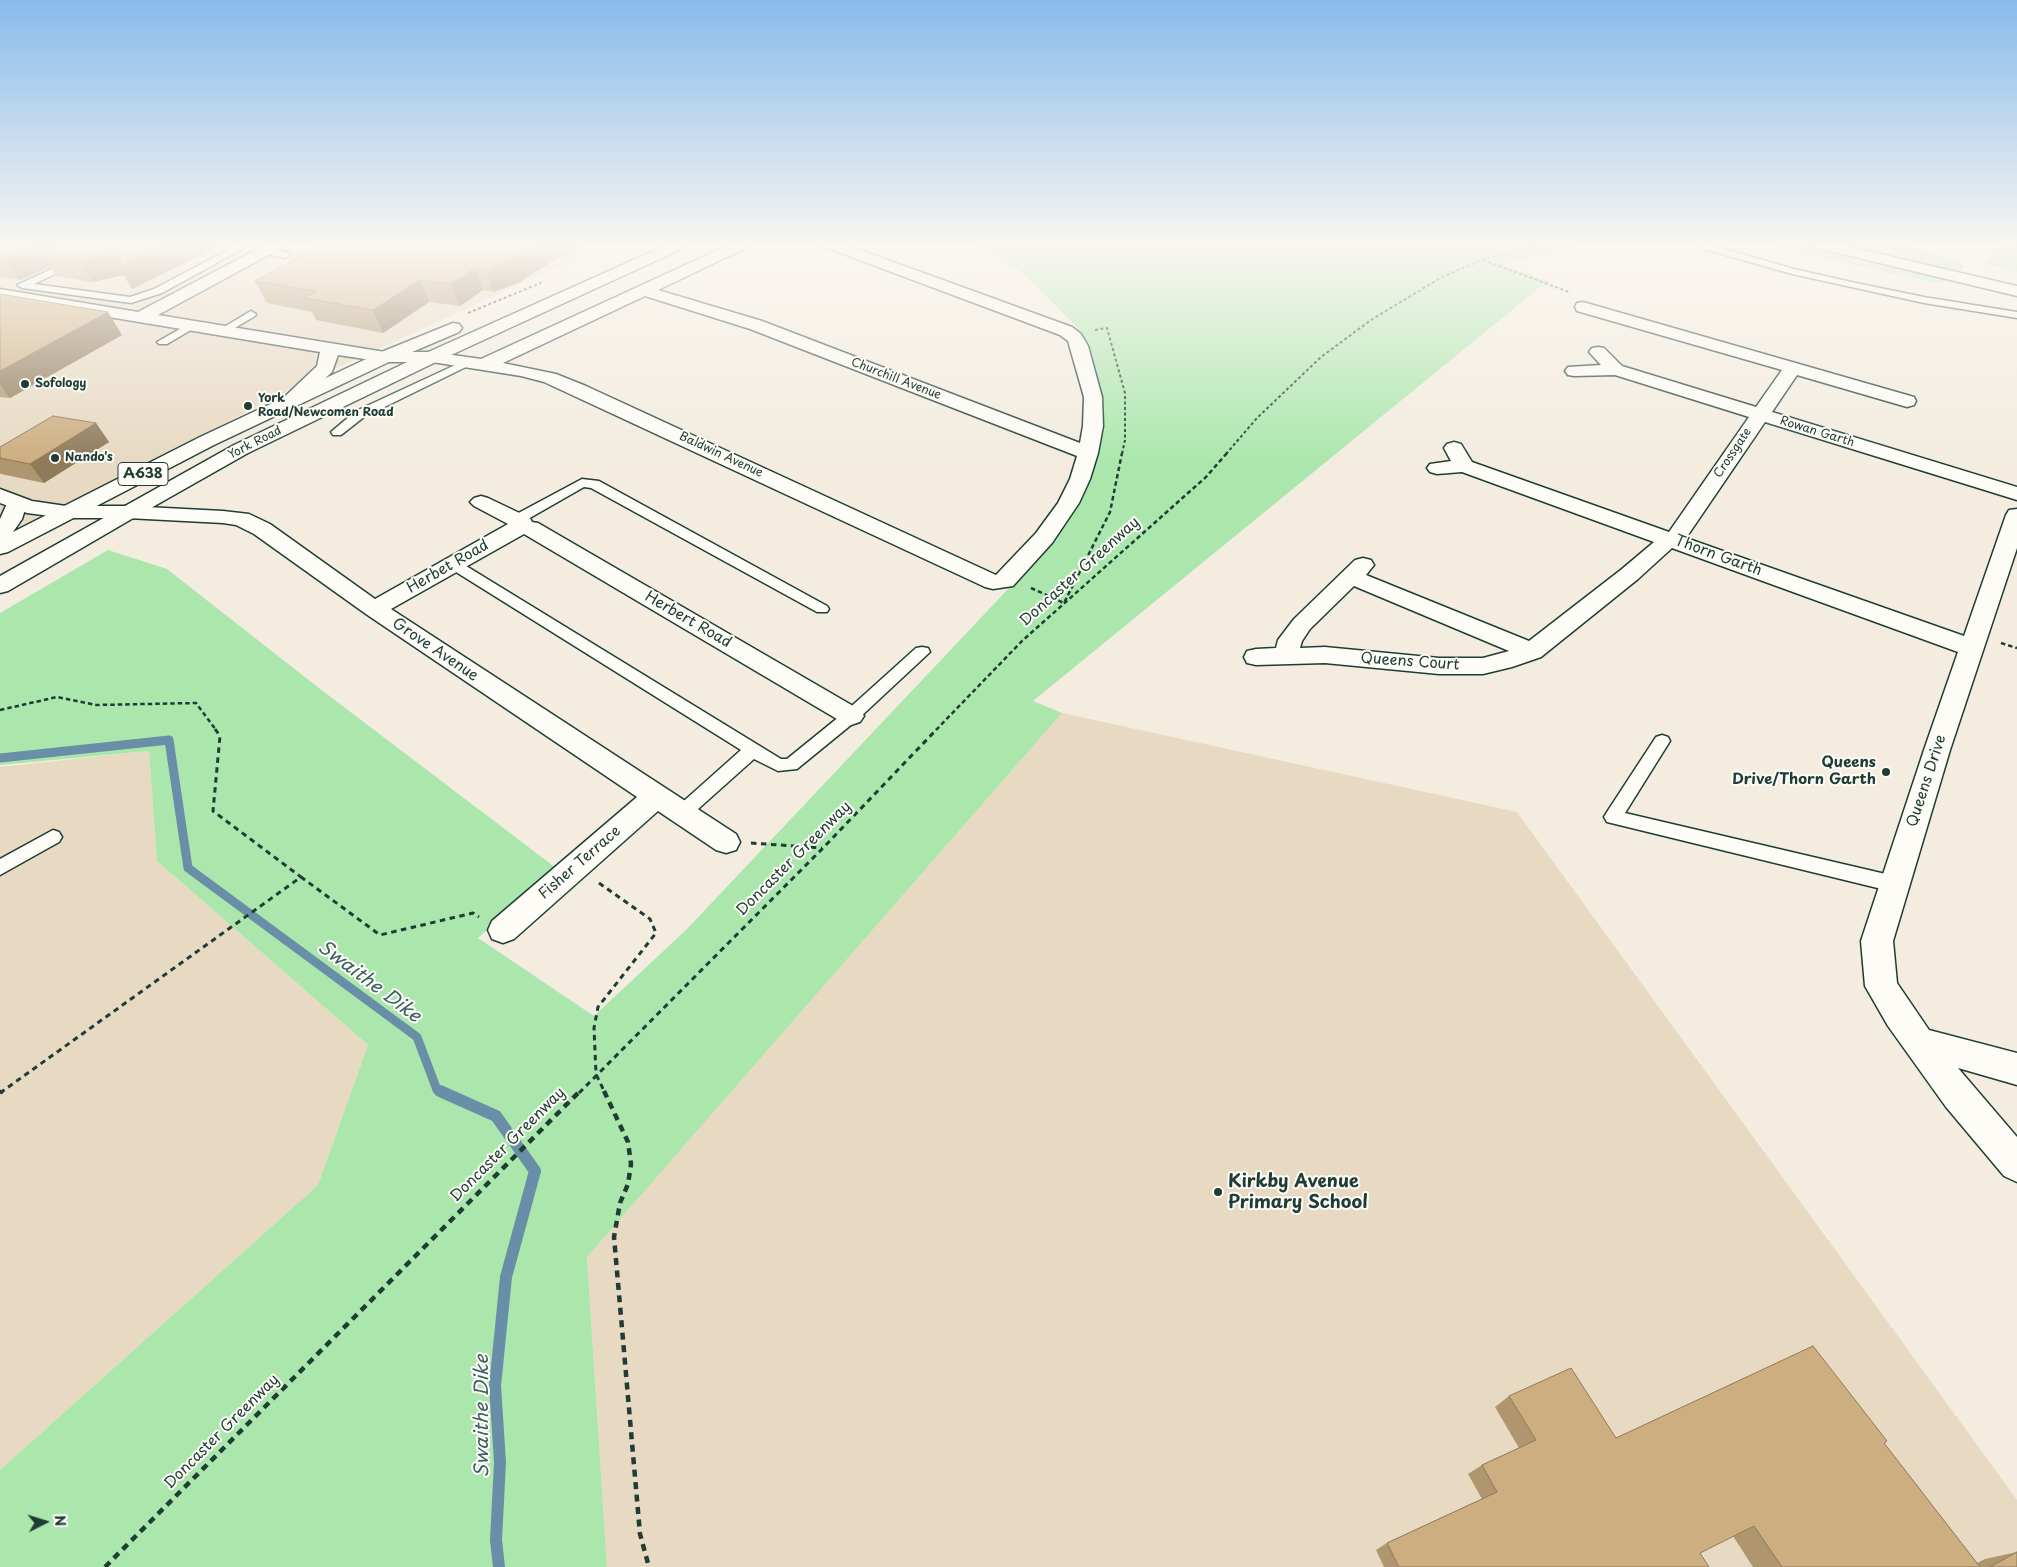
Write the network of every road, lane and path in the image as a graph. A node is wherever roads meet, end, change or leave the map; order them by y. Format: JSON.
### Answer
{"nodes":[{"id":1,"x":141,"y":316,"type":"edge"},
{"id":2,"x":247,"y":316,"type":"edge"},
{"id":3,"x":523,"y":316,"type":"edge"},
{"id":4,"x":586,"y":316,"type":"edge"},
{"id":5,"x":727,"y":316,"type":"edge"},
{"id":6,"x":1026,"y":316,"type":"edge"},
{"id":7,"x":1377,"y":316,"type":"edge"},
{"id":8,"x":1623,"y":316,"type":"edge"},
{"id":9,"x":466,"y":322,"type":"dead end"},
{"id":10,"x":192,"y":325,"type":"junction"},
{"id":11,"x":224,"y":330,"type":"junction"},
{"id":12,"x":283,"y":340,"type":"junction"},
{"id":13,"x":163,"y":342,"type":"dead end"},
{"id":14,"x":330,"y":348,"type":"junction"},
{"id":15,"x":1598,"y":352,"type":"dead end"},
{"id":16,"x":261,"y":353,"type":"dead end"},
{"id":17,"x":385,"y":357,"type":"junction"},
{"id":18,"x":432,"y":358,"type":"junction"},
{"id":19,"x":475,"y":364,"type":"junction"},
{"id":20,"x":1792,"y":367,"type":"junction"},
{"id":21,"x":1616,"y":370,"type":"junction"},
{"id":22,"x":1574,"y":371,"type":"dead end"},
{"id":23,"x":1907,"y":401,"type":"dead end"},
{"id":24,"x":287,"y":403,"type":"junction"},
{"id":25,"x":1759,"y":414,"type":"junction"},
{"id":26,"x":337,"y":432,"type":"dead end"},
{"id":27,"x":1088,"y":453,"type":"junction"},
{"id":28,"x":1437,"y":468,"type":"dead end"},
{"id":29,"x":2017,"y":494,"type":"edge"},
{"id":30,"x":8,"y":499,"type":"edge"},
{"id":31,"x":481,"y":502,"type":"dead end"},
{"id":32,"x":66,"y":512,"type":"junction"},
{"id":33,"x":127,"y":512,"type":"junction"},
{"id":34,"x":2017,"y":515,"type":"edge"},
{"id":35,"x":520,"y":523,"type":"junction"},
{"id":36,"x":0,"y":534,"type":"edge"},
{"id":37,"x":1671,"y":539,"type":"junction"},
{"id":38,"x":0,"y":547,"type":"edge"},
{"id":39,"x":453,"y":564,"type":"junction"},
{"id":40,"x":1004,"y":580,"type":"junction"},
{"id":41,"x":0,"y":586,"type":"edge"},
{"id":42,"x":1064,"y":603,"type":"junction"},
{"id":43,"x":374,"y":609,"type":"junction"},
{"id":44,"x":822,"y":609,"type":"dead end"},
{"id":45,"x":1972,"y":648,"type":"junction"},
{"id":46,"x":1532,"y":650,"type":"junction"},
{"id":47,"x":922,"y":652,"type":"dead end"},
{"id":48,"x":1286,"y":655,"type":"junction"},
{"id":49,"x":1256,"y":657,"type":"dead end"},
{"id":50,"x":0,"y":710,"type":"edge"},
{"id":51,"x":851,"y":716,"type":"junction"},
{"id":52,"x":1662,"y":741,"type":"dead end"},
{"id":53,"x":753,"y":750,"type":"junction"},
{"id":54,"x":656,"y":797,"type":"junction"},
{"id":55,"x":682,"y":813,"type":"junction"},
{"id":56,"x":53,"y":837,"type":"dead end"},
{"id":57,"x":726,"y":842,"type":"joint"},
{"id":58,"x":823,"y":848,"type":"junction"},
{"id":59,"x":575,"y":867,"type":"junction"},
{"id":60,"x":0,"y":868,"type":"edge"},
{"id":61,"x":301,"y":878,"type":"junction"},
{"id":62,"x":1894,"y":884,"type":"junction"},
{"id":63,"x":503,"y":930,"type":"joint"},
{"id":64,"x":1919,"y":1042,"type":"junction"},
{"id":65,"x":2017,"y":1069,"type":"edge"},
{"id":66,"x":596,"y":1074,"type":"junction"},
{"id":67,"x":0,"y":1093,"type":"edge"},
{"id":68,"x":2017,"y":1164,"type":"edge"},
{"id":69,"x":105,"y":1567,"type":"edge"},
{"id":70,"x":649,"y":1567,"type":"edge"}],
"edges":[{"from":1,"to":10,"type":"main road","name":"Baldwin Avenue"},
{"from":2,"to":11,"type":"lane"},
{"from":3,"to":18,"type":"main road","name":"York Road","number":"A638"},
{"from":4,"to":19,"type":"main road"},
{"from":5,"to":27,"type":"main road","name":"Churchill Avenue"},
{"from":6,"to":27,"type":"main road"},
{"from":7,"to":42,"type":"path","name":"Doncaster Greenway"},
{"from":8,"to":20,"type":"main road"},
{"from":9,"to":17,"type":"main road","name":"York Road","number":"A638"},
{"from":10,"to":11,"type":"main road","name":"Baldwin Avenue"},
{"from":10,"to":13,"type":"lane"},
{"from":11,"to":12,"type":"main road","name":"Baldwin Avenue"},
{"from":12,"to":14,"type":"main road","name":"Baldwin Avenue"},
{"from":12,"to":16,"type":"main road"},
{"from":14,"to":17,"type":"main road","name":"Baldwin Avenue"},
{"from":14,"to":24,"type":"main road"},
{"from":15,"to":21,"type":"main road","name":"Rowan Garth"},
{"from":17,"to":18,"type":"main road","name":"Baldwin Avenue"},
{"from":17,"to":24,"type":"main road","name":"York Road","number":"A638"},
{"from":18,"to":19,"type":"main road","name":"Baldwin Avenue"},
{"from":18,"to":33,"type":"main road","name":"York Road","number":"A638"},
{"from":19,"to":26,"type":"lane"},
{"from":19,"to":40,"type":"main road","name":"Baldwin Avenue"},
{"from":20,"to":23,"type":"main road"},
{"from":20,"to":25,"type":"main road","name":"Crossgate"},
{"from":21,"to":22,"type":"main road","name":"Rowan Garth"},
{"from":21,"to":25,"type":"main road","name":"Rowan Garth"},
{"from":24,"to":32,"type":"main road","name":"York Road","number":"A638"},
{"from":25,"to":29,"type":"main road","name":"Rowan Garth"},
{"from":25,"to":37,"type":"main road","name":"Crossgate"},
{"from":27,"to":40,"type":"main road"},
{"from":28,"to":37,"type":"main road","name":"Thorn Garth"},
{"from":30,"to":32,"type":"main road","name":"Grove Avenue"},
{"from":30,"to":36,"type":"main road"},
{"from":31,"to":35,"type":"main road","name":"Herbert Road"},
{"from":32,"to":33,"type":"main road","name":"Grove Avenue"},
{"from":32,"to":38,"type":"main road","name":"York Road","number":"A638"},
{"from":33,"to":41,"type":"main road","name":"York Road","number":"A638"},
{"from":33,"to":43,"type":"main road","name":"Grove Avenue"},
{"from":34,"to":45,"type":"main road","name":"Queens Drive"},
{"from":35,"to":39,"type":"main road","name":"Herbet Road"},
{"from":35,"to":44,"type":"lane"},
{"from":35,"to":51,"type":"main road","name":"Herbert Road"},
{"from":37,"to":45,"type":"main road","name":"Thorn Garth"},
{"from":37,"to":46,"type":"main road","name":"Queens Court"},
{"from":39,"to":43,"type":"main road","name":"Herbet Road"},
{"from":39,"to":53,"type":"lane"},
{"from":40,"to":42,"type":"path"},
{"from":42,"to":58,"type":"path","name":"Doncaster Greenway"},
{"from":43,"to":54,"type":"main road","name":"Grove Avenue"},
{"from":45,"to":62,"type":"main road","name":"Queens Drive"},
{"from":46,"to":48,"type":"main road","name":"Queens Court"},
{"from":46,"to":48,"type":"main road"},
{"from":47,"to":51,"type":"lane"},
{"from":48,"to":49,"type":"main road","name":"Queens Court"},
{"from":50,"to":61,"type":"path"},
{"from":51,"to":53,"type":"lane"},
{"from":52,"to":62,"type":"lane"},
{"from":53,"to":55,"type":"lane"},
{"from":54,"to":55,"type":"main road","name":"Grove Avenue"},
{"from":54,"to":59,"type":"main road","name":"Fisher Terrace"},
{"from":55,"to":57,"type":"main road","name":"Grove Avenue"},
{"from":56,"to":60,"type":"lane"},
{"from":57,"to":58,"type":"path"},
{"from":58,"to":66,"type":"path","name":"Doncaster Greenway"},
{"from":59,"to":63,"type":"main road","name":"Fisher Terrace"},
{"from":59,"to":66,"type":"path"},
{"from":61,"to":63,"type":"path"},
{"from":61,"to":67,"type":"path"},
{"from":62,"to":64,"type":"main road","name":"Queens Drive"},
{"from":64,"to":65,"type":"main road"},
{"from":64,"to":68,"type":"main road","name":"Queens Drive"},
{"from":66,"to":69,"type":"path","name":"Doncaster Greenway"},
{"from":66,"to":70,"type":"path"}]}
